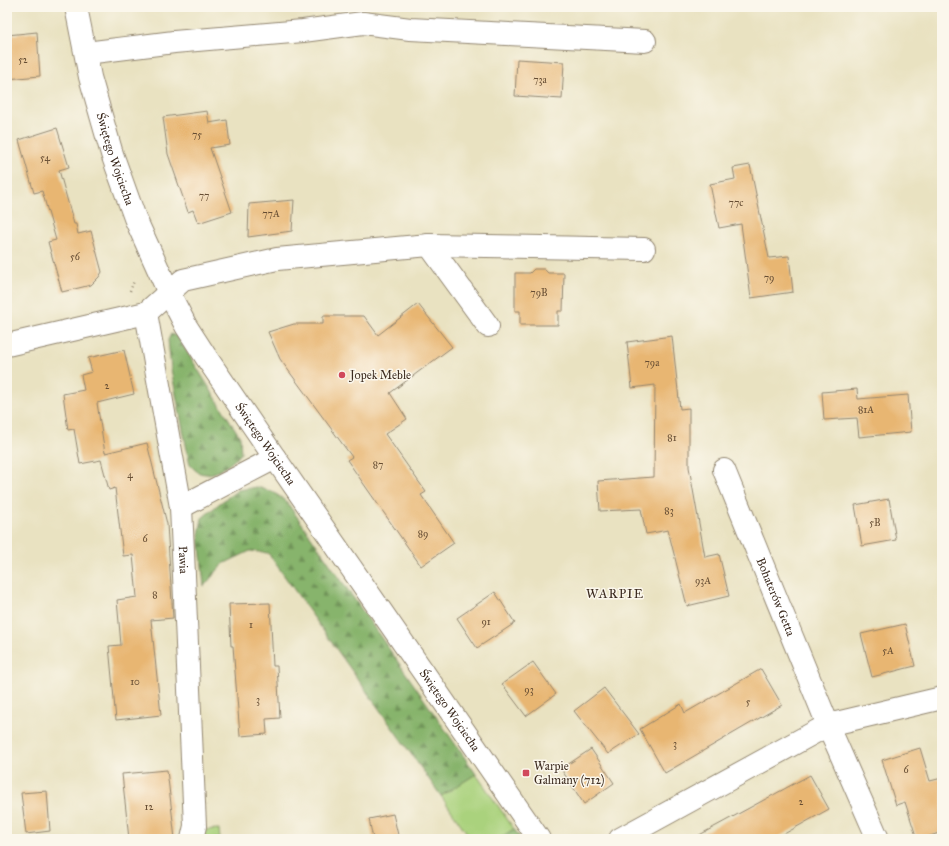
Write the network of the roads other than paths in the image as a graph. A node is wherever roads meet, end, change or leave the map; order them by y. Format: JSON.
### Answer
{"nodes":[{"id":1,"x":76,"y":7,"type":"edge"},
{"id":2,"x":645,"y":41,"type":"dead end"},
{"id":3,"x":86,"y":53,"type":"junction"},
{"id":4,"x":429,"y":245,"type":"junction"},
{"id":5,"x":644,"y":249,"type":"dead end"},
{"id":6,"x":169,"y":293,"type":"junction"},
{"id":7,"x":146,"y":314,"type":"junction"},
{"id":8,"x":488,"y":326,"type":"dead end"},
{"id":9,"x":7,"y":345,"type":"edge"},
{"id":10,"x":275,"y":458,"type":"junction"},
{"id":11,"x":724,"y":470,"type":"dead end"},
{"id":12,"x":181,"y":507,"type":"junction"},
{"id":13,"x":942,"y":698,"type":"edge"},
{"id":14,"x":828,"y":725,"type":"junction"},
{"id":15,"x":192,"y":839,"type":"edge"},
{"id":16,"x":539,"y":839,"type":"edge"},
{"id":17,"x":620,"y":839,"type":"edge"},
{"id":18,"x":878,"y":839,"type":"edge"}],
"edges":[{"from":1,"to":3,"type":"street","name":"Świętego Wojciecha"},
{"from":2,"to":3,"type":"street"},
{"from":3,"to":6,"type":"street","name":"Świętego Wojciecha"},
{"from":4,"to":5,"type":"street"},
{"from":4,"to":6,"type":"street"},
{"from":4,"to":8,"type":"street"},
{"from":6,"to":7,"type":"street"},
{"from":6,"to":10,"type":"street","name":"Świętego Wojciecha"},
{"from":7,"to":9,"type":"street"},
{"from":7,"to":12,"type":"street","name":"Pawia"},
{"from":10,"to":12,"type":"street"},
{"from":10,"to":16,"type":"street","name":"Świętego Wojciecha"},
{"from":11,"to":14,"type":"street","name":"Bohaterów Getta"},
{"from":12,"to":15,"type":"street","name":"Pawia"},
{"from":13,"to":14,"type":"street"},
{"from":14,"to":17,"type":"street"},
{"from":14,"to":18,"type":"street","name":"Bohaterów Getta"}]}
